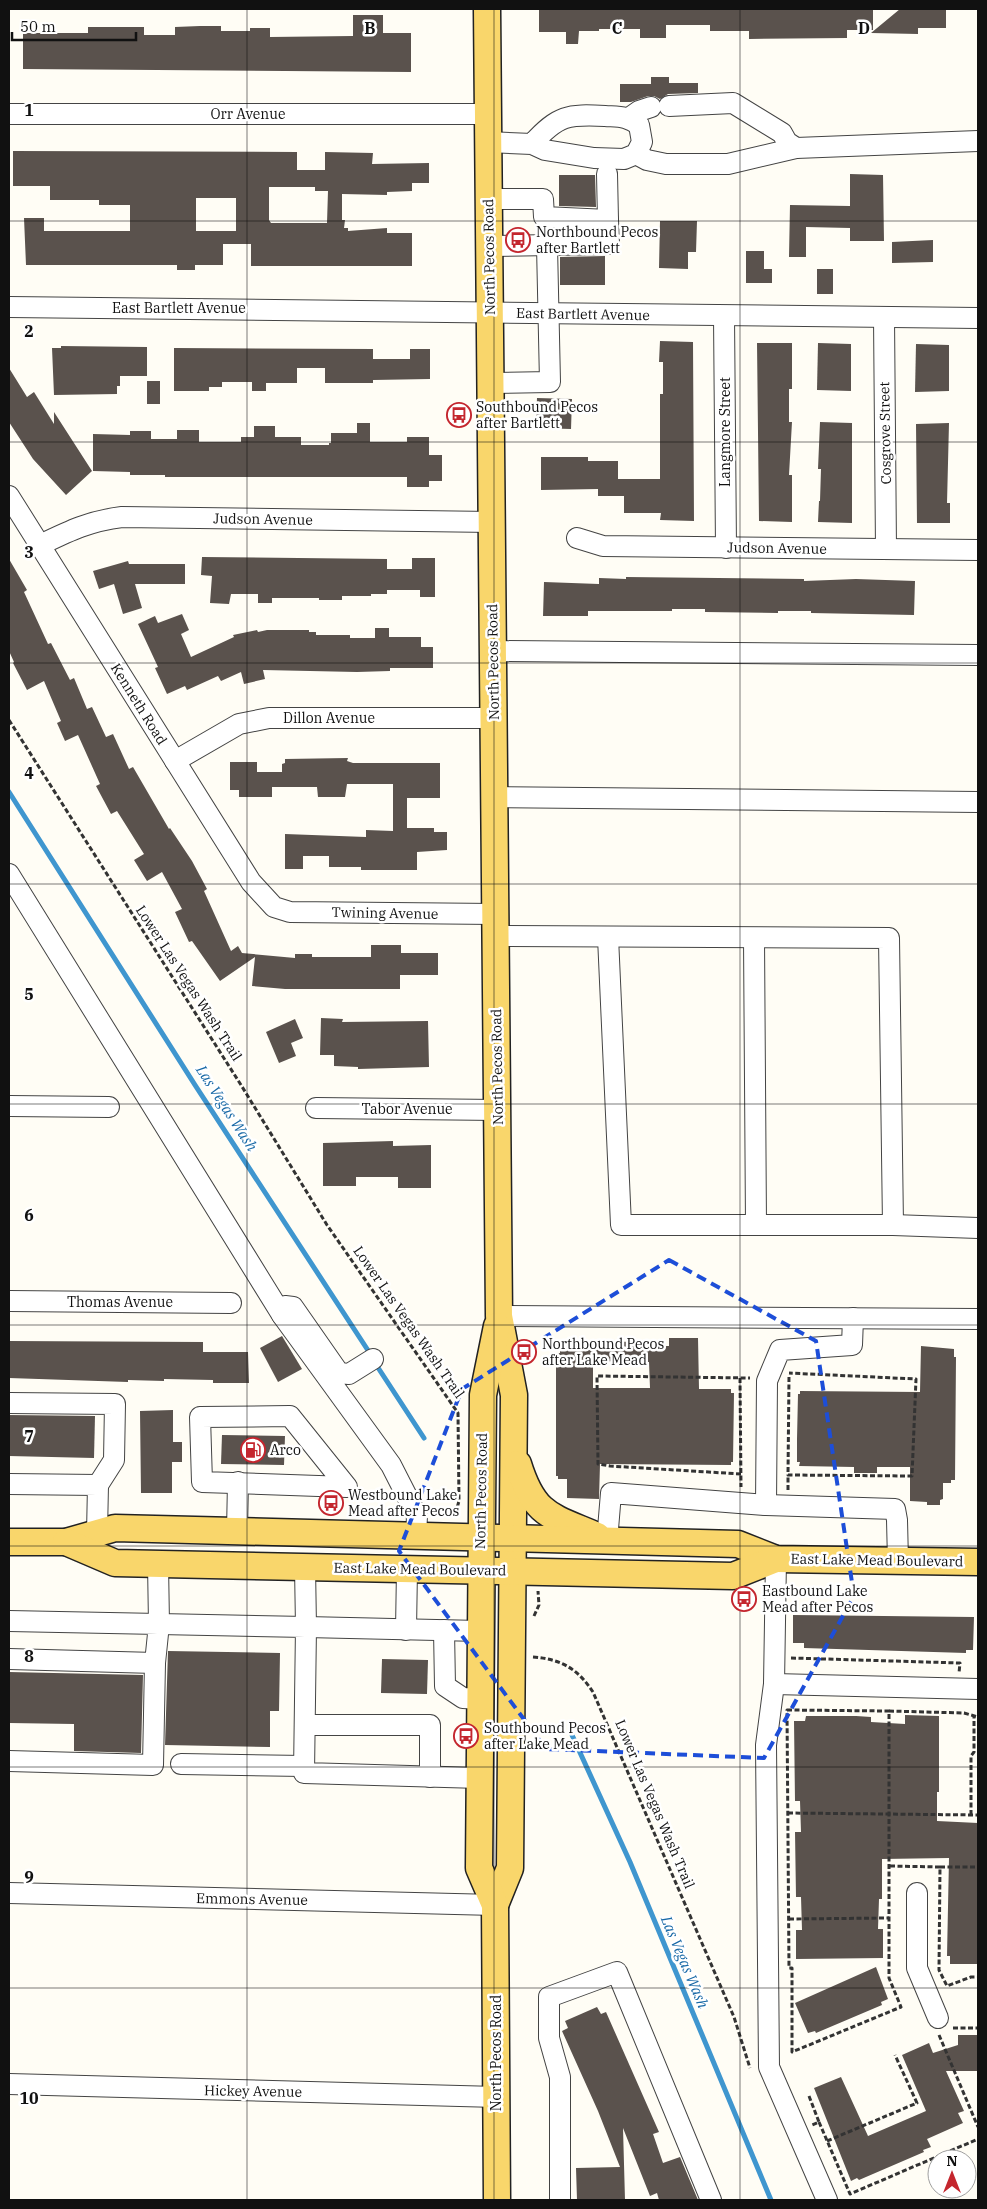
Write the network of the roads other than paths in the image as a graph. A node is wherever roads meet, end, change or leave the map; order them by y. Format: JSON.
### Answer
{"nodes":[{"id":1,"x":487,"y":9,"type":"edge"},
{"id":2,"x":9,"y":114,"type":"edge"},
{"id":3,"x":488,"y":114,"type":"junction"},
{"id":4,"x":629,"y":118,"type":"junction"},
{"id":5,"x":978,"y":141,"type":"edge"},
{"id":6,"x":488,"y":142,"type":"junction"},
{"id":7,"x":532,"y":144,"type":"junction"},
{"id":8,"x":796,"y":148,"type":"junction"},
{"id":9,"x":636,"y":154,"type":"junction"},
{"id":10,"x":608,"y":174,"type":"dead end"},
{"id":11,"x":489,"y":199,"type":"junction"},
{"id":12,"x":608,"y":220,"type":"junction"},
{"id":13,"x":489,"y":246,"type":"junction"},
{"id":14,"x":547,"y":246,"type":"junction"},
{"id":15,"x":9,"y":307,"type":"edge"},
{"id":16,"x":490,"y":312,"type":"junction"},
{"id":17,"x":549,"y":314,"type":"junction"},
{"id":18,"x":724,"y":316,"type":"junction"},
{"id":19,"x":884,"y":317,"type":"junction"},
{"id":20,"x":978,"y":318,"type":"edge"},
{"id":21,"x":491,"y":383,"type":"junction"},
{"id":22,"x":9,"y":496,"type":"edge"},
{"id":23,"x":492,"y":522,"type":"junction"},
{"id":24,"x":577,"y":538,"type":"dead end"},
{"id":25,"x":40,"y":545,"type":"junction"},
{"id":26,"x":726,"y":548,"type":"junction"},
{"id":27,"x":886,"y":549,"type":"junction"},
{"id":28,"x":978,"y":550,"type":"edge"},
{"id":29,"x":493,"y":651,"type":"junction"},
{"id":30,"x":978,"y":655,"type":"edge"},
{"id":31,"x":494,"y":718,"type":"junction"},
{"id":32,"x":175,"y":761,"type":"junction"},
{"id":33,"x":494,"y":797,"type":"junction"},
{"id":34,"x":978,"y":802,"type":"edge"},
{"id":35,"x":9,"y":874,"type":"edge"},
{"id":36,"x":274,"y":908,"type":"joint"},
{"id":37,"x":495,"y":925,"type":"junction"},
{"id":38,"x":608,"y":936,"type":"junction"},
{"id":39,"x":754,"y":938,"type":"junction"},
{"id":40,"x":9,"y":1106,"type":"edge"},
{"id":41,"x":109,"y":1107,"type":"dead end"},
{"id":42,"x":316,"y":1108,"type":"dead end"},
{"id":43,"x":497,"y":1110,"type":"junction"},
{"id":44,"x":756,"y":1225,"type":"junction"},
{"id":45,"x":892,"y":1225,"type":"junction"},
{"id":46,"x":978,"y":1228,"type":"edge"},
{"id":47,"x":9,"y":1301,"type":"edge"},
{"id":48,"x":231,"y":1302,"type":"dead end"},
{"id":49,"x":282,"y":1315,"type":"junction"},
{"id":50,"x":499,"y":1316,"type":"junction"},
{"id":51,"x":853,"y":1318,"type":"junction"},
{"id":52,"x":978,"y":1319,"type":"edge"},
{"id":53,"x":373,"y":1360,"type":"dead end"},
{"id":54,"x":9,"y":1403,"type":"edge"},
{"id":55,"x":514,"y":1450,"type":"junction"},
{"id":56,"x":238,"y":1482,"type":"junction"},
{"id":57,"x":9,"y":1484,"type":"edge"},
{"id":58,"x":98,"y":1485,"type":"junction"},
{"id":59,"x":766,"y":1505,"type":"junction"},
{"id":60,"x":481,"y":1527,"type":"junction"},
{"id":61,"x":237,"y":1531,"type":"junction"},
{"id":62,"x":97,"y":1533,"type":"junction"},
{"id":63,"x":416,"y":1536,"type":"junction"},
{"id":64,"x":513,"y":1538,"type":"junction"},
{"id":65,"x":606,"y":1541,"type":"junction"},
{"id":66,"x":9,"y":1542,"type":"edge"},
{"id":67,"x":66,"y":1542,"type":"junction"},
{"id":68,"x":776,"y":1559,"type":"junction"},
{"id":69,"x":898,"y":1561,"type":"junction"},
{"id":70,"x":978,"y":1562,"type":"edge"},
{"id":71,"x":158,"y":1564,"type":"junction"},
{"id":72,"x":305,"y":1567,"type":"junction"},
{"id":73,"x":407,"y":1569,"type":"junction"},
{"id":74,"x":480,"y":1570,"type":"junction"},
{"id":75,"x":524,"y":1572,"type":"junction"},
{"id":76,"x":9,"y":1621,"type":"edge"},
{"id":77,"x":159,"y":1624,"type":"junction"},
{"id":78,"x":306,"y":1627,"type":"junction"},
{"id":79,"x":406,"y":1630,"type":"junction"},
{"id":80,"x":444,"y":1630,"type":"junction"},
{"id":81,"x":480,"y":1631,"type":"junction"},
{"id":82,"x":9,"y":1659,"type":"edge"},
{"id":83,"x":155,"y":1663,"type":"junction"},
{"id":84,"x":774,"y":1684,"type":"junction"},
{"id":85,"x":968,"y":1688,"type":"edge"},
{"id":86,"x":480,"y":1700,"type":"junction"},
{"id":87,"x":305,"y":1726,"type":"junction"},
{"id":88,"x":9,"y":1761,"type":"edge"},
{"id":89,"x":181,"y":1764,"type":"dead end"},
{"id":90,"x":304,"y":1766,"type":"junction"},
{"id":91,"x":430,"y":1777,"type":"junction"},
{"id":92,"x":480,"y":1778,"type":"junction"},
{"id":93,"x":9,"y":1893,"type":"edge"},
{"id":94,"x":917,"y":1893,"type":"dead end"},
{"id":95,"x":495,"y":1906,"type":"junction"},
{"id":96,"x":942,"y":2028,"type":"road end"},
{"id":97,"x":9,"y":2084,"type":"edge"},
{"id":98,"x":497,"y":2097,"type":"junction"},
{"id":99,"x":498,"y":2200,"type":"edge"},
{"id":100,"x":560,"y":2200,"type":"edge"},
{"id":101,"x":711,"y":2200,"type":"edge"},
{"id":102,"x":827,"y":2200,"type":"edge"}],
"edges":[{"from":1,"to":3,"type":"main road","name":"North Pecos Road"},
{"from":2,"to":3,"type":"street","name":"Orr Avenue"},
{"from":3,"to":6,"type":"main road","name":"North Pecos Road"},
{"from":4,"to":7,"type":"street"},
{"from":4,"to":8,"type":"street"},
{"from":4,"to":9,"type":"street"},
{"from":5,"to":8,"type":"street"},
{"from":6,"to":7,"type":"street"},
{"from":6,"to":11,"type":"main road","name":"North Pecos Road"},
{"from":7,"to":9,"type":"street"},
{"from":8,"to":9,"type":"street"},
{"from":10,"to":12,"type":"street"},
{"from":11,"to":12,"type":"street"},
{"from":11,"to":13,"type":"main road","name":"North Pecos Road"},
{"from":12,"to":14,"type":"street"},
{"from":13,"to":14,"type":"street"},
{"from":13,"to":16,"type":"main road","name":"North Pecos Road"},
{"from":14,"to":17,"type":"street"},
{"from":15,"to":16,"type":"street","name":"East Bartlett Avenue"},
{"from":16,"to":17,"type":"street","name":"East Bartlett Avenue"},
{"from":16,"to":21,"type":"main road","name":"North Pecos Road"},
{"from":17,"to":18,"type":"street","name":"East Bartlett Avenue"},
{"from":17,"to":21,"type":"street"},
{"from":18,"to":19,"type":"street","name":"East Bartlett Avenue"},
{"from":18,"to":26,"type":"street","name":"Langmore Street"},
{"from":19,"to":20,"type":"street","name":"East Bartlett Avenue"},
{"from":19,"to":27,"type":"street","name":"Cosgrove Street"},
{"from":21,"to":23,"type":"main road","name":"North Pecos Road"},
{"from":22,"to":25,"type":"street","name":"Kenneth Road"},
{"from":23,"to":25,"type":"street","name":"Judson Avenue"},
{"from":23,"to":29,"type":"main road","name":"North Pecos Road"},
{"from":24,"to":26,"type":"street","name":"Judson Avenue"},
{"from":25,"to":32,"type":"street","name":"Kenneth Road"},
{"from":26,"to":27,"type":"street","name":"Judson Avenue"},
{"from":27,"to":28,"type":"street","name":"Judson Avenue"},
{"from":29,"to":30,"type":"street"},
{"from":29,"to":31,"type":"main road","name":"North Pecos Road"},
{"from":31,"to":32,"type":"street","name":"Dillon Avenue"},
{"from":31,"to":33,"type":"main road","name":"North Pecos Road"},
{"from":32,"to":36,"type":"street","name":"Kenneth Road"},
{"from":33,"to":34,"type":"street"},
{"from":33,"to":37,"type":"main road","name":"North Pecos Road"},
{"from":35,"to":49,"type":"street"},
{"from":36,"to":37,"type":"street","name":"Twining Avenue"},
{"from":37,"to":38,"type":"street","name":"Twining Avenue"},
{"from":37,"to":43,"type":"main road","name":"North Pecos Road"},
{"from":38,"to":39,"type":"street","name":"Twining Avenue"},
{"from":38,"to":44,"type":"street"},
{"from":39,"to":44,"type":"street"},
{"from":39,"to":45,"type":"street","name":"Twining Avenue"},
{"from":40,"to":41,"type":"street"},
{"from":42,"to":43,"type":"street","name":"Tabor Avenue"},
{"from":43,"to":50,"type":"main road","name":"North Pecos Road"},
{"from":44,"to":45,"type":"street"},
{"from":45,"to":46,"type":"street"},
{"from":47,"to":48,"type":"street","name":"Thomas Avenue"},
{"from":49,"to":53,"type":"street"},
{"from":49,"to":63,"type":"street"},
{"from":50,"to":51,"type":"street"},
{"from":50,"to":55,"type":"main road","name":"North Pecos Road"},
{"from":50,"to":60,"type":"main road","name":"North Pecos Road"},
{"from":51,"to":52,"type":"street"},
{"from":51,"to":59,"type":"street"},
{"from":54,"to":58,"type":"street"},
{"from":55,"to":64,"type":"main road","name":"North Pecos Road"},
{"from":55,"to":65,"type":"main road"},
{"from":56,"to":56,"type":"street"},
{"from":56,"to":61,"type":"street"},
{"from":57,"to":58,"type":"street"},
{"from":58,"to":62,"type":"street"},
{"from":59,"to":65,"type":"street"},
{"from":59,"to":69,"type":"street"},
{"from":60,"to":63,"type":"main road","name":"East Lake Mead Boulevard"},
{"from":60,"to":64,"type":"main road","name":"East Lake Mead Boulevard"},
{"from":60,"to":74,"type":"main road","name":"North Pecos Road"},
{"from":61,"to":62,"type":"main road","name":"East Lake Mead Boulevard"},
{"from":61,"to":63,"type":"main road","name":"East Lake Mead Boulevard"},
{"from":62,"to":67,"type":"main road","name":"East Lake Mead Boulevard"},
{"from":64,"to":65,"type":"main road","name":"East Lake Mead Boulevard"},
{"from":64,"to":75,"type":"main road","name":"North Pecos Road"},
{"from":65,"to":68,"type":"main road","name":"East Lake Mead Boulevard"},
{"from":66,"to":67,"type":"main road","name":"East Lake Mead Boulevard"},
{"from":67,"to":71,"type":"main road","name":"East Lake Mead Boulevard"},
{"from":68,"to":69,"type":"main road","name":"East Lake Mead Boulevard"},
{"from":68,"to":75,"type":"main road","name":"East Lake Mead Boulevard"},
{"from":68,"to":84,"type":"street"},
{"from":69,"to":70,"type":"main road","name":"East Lake Mead Boulevard"},
{"from":71,"to":72,"type":"main road","name":"East Lake Mead Boulevard"},
{"from":71,"to":77,"type":"street"},
{"from":72,"to":73,"type":"main road","name":"East Lake Mead Boulevard"},
{"from":72,"to":78,"type":"street"},
{"from":73,"to":74,"type":"main road","name":"East Lake Mead Boulevard"},
{"from":73,"to":79,"type":"street"},
{"from":74,"to":75,"type":"main road","name":"East Lake Mead Boulevard"},
{"from":74,"to":81,"type":"main road","name":"North Pecos Road"},
{"from":75,"to":95,"type":"main road","name":"North Pecos Road"},
{"from":76,"to":77,"type":"street"},
{"from":77,"to":78,"type":"street"},
{"from":77,"to":83,"type":"street"},
{"from":78,"to":79,"type":"street"},
{"from":78,"to":87,"type":"street"},
{"from":79,"to":80,"type":"street"},
{"from":80,"to":81,"type":"street"},
{"from":80,"to":86,"type":"street"},
{"from":81,"to":86,"type":"main road","name":"North Pecos Road"},
{"from":82,"to":83,"type":"street"},
{"from":83,"to":88,"type":"street"},
{"from":84,"to":85,"type":"street"},
{"from":84,"to":102,"type":"street"},
{"from":86,"to":92,"type":"main road","name":"North Pecos Road"},
{"from":87,"to":90,"type":"street"},
{"from":87,"to":91,"type":"street"},
{"from":89,"to":90,"type":"street"},
{"from":90,"to":91,"type":"street"},
{"from":91,"to":92,"type":"street"},
{"from":92,"to":95,"type":"main road","name":"North Pecos Road"},
{"from":93,"to":95,"type":"street","name":"Emmons Avenue"},
{"from":94,"to":96,"type":"street"},
{"from":95,"to":98,"type":"main road","name":"North Pecos Road"},
{"from":97,"to":98,"type":"street","name":"Hickey Avenue"},
{"from":98,"to":99,"type":"main road","name":"North Pecos Road"},
{"from":100,"to":101,"type":"street"}]}
